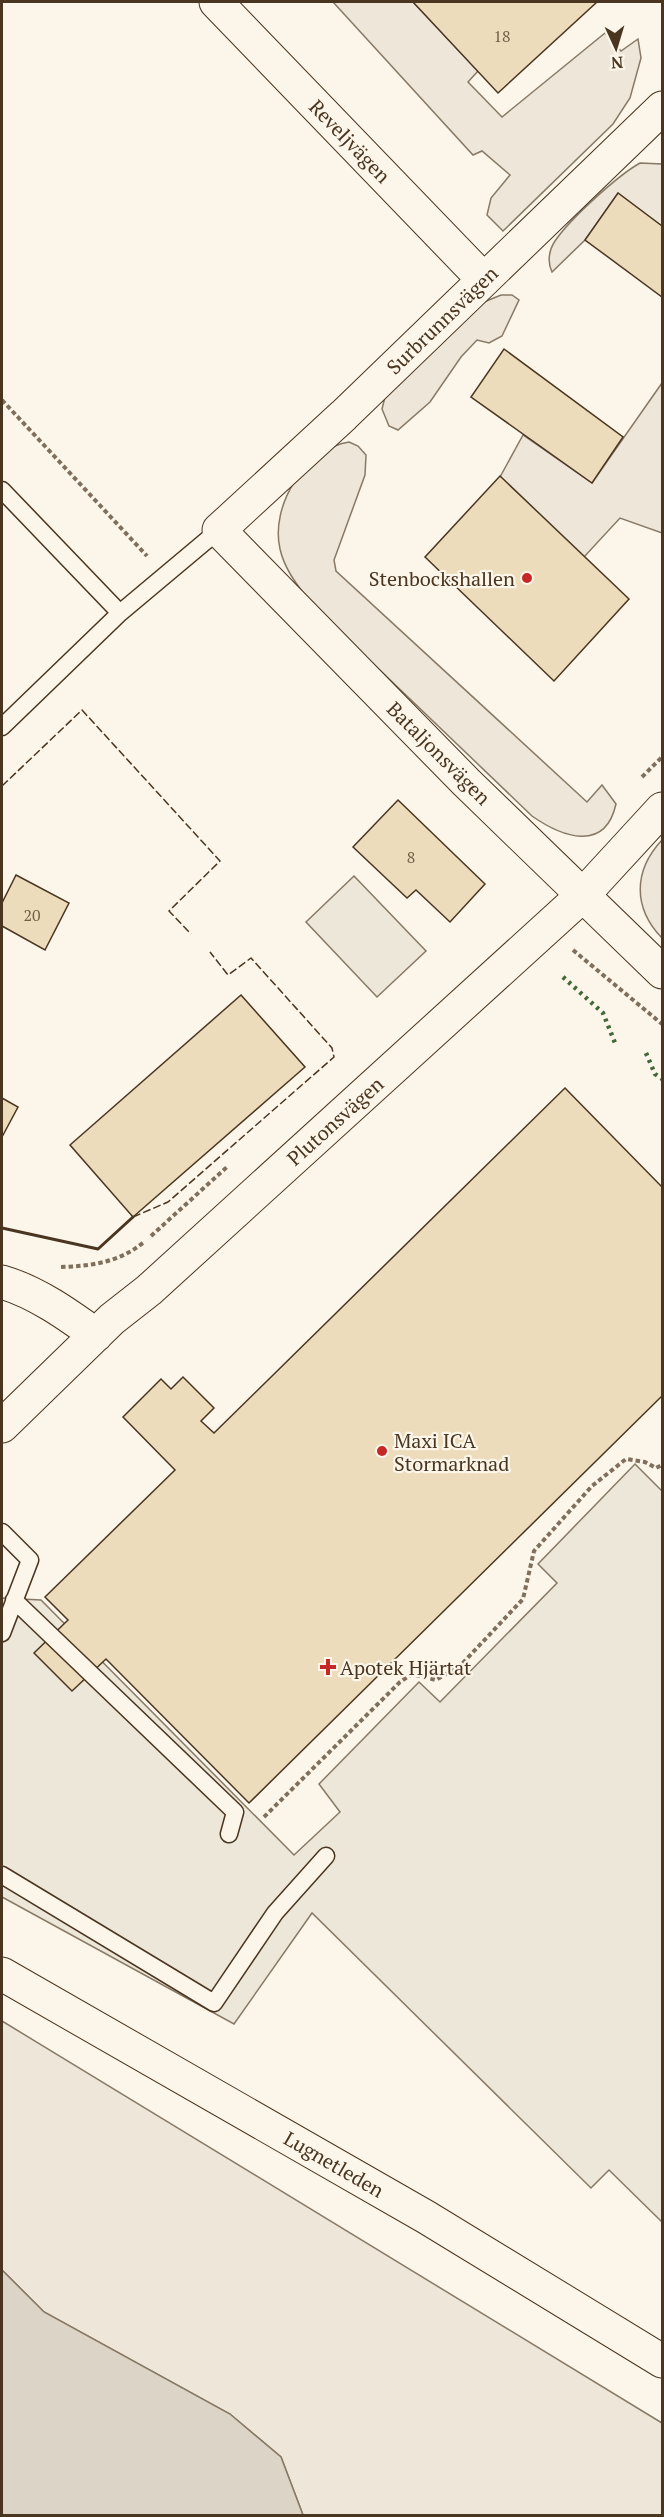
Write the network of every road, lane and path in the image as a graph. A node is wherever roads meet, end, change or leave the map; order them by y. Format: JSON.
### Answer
{"nodes":[{"id":1,"x":216,"y":2,"type":"edge"},
{"id":2,"x":663,"y":108,"type":"edge"},
{"id":3,"x":484,"y":280,"type":"junction"},
{"id":4,"x":2,"y":400,"type":"edge"},
{"id":5,"x":2,"y":490,"type":"edge"},
{"id":6,"x":219,"y":530,"type":"junction"},
{"id":7,"x":166,"y":576,"type":"junction"},
{"id":8,"x":120,"y":613,"type":"junction"},
{"id":9,"x":2,"y":727,"type":"edge"},
{"id":10,"x":663,"y":757,"type":"edge"},
{"id":11,"x":637,"y":782,"type":"dead end"},
{"id":12,"x":663,"y":809,"type":"edge"},
{"id":13,"x":582,"y":896,"type":"junction"},
{"id":14,"x":549,"y":926,"type":"junction"},
{"id":15,"x":663,"y":972,"type":"edge"},
{"id":16,"x":663,"y":1024,"type":"edge"},
{"id":17,"x":229,"y":1165,"type":"dead end"},
{"id":18,"x":54,"y":1267,"type":"dead end"},
{"id":19,"x":2,"y":1282,"type":"edge"},
{"id":20,"x":96,"y":1335,"type":"junction"},
{"id":21,"x":2,"y":1426,"type":"edge"},
{"id":22,"x":663,"y":1465,"type":"edge"},
{"id":23,"x":2,"y":1532,"type":"edge"},
{"id":24,"x":14,"y":1600,"type":"junction"},
{"id":25,"x":2,"y":1633,"type":"edge"},
{"id":26,"x":229,"y":1834,"type":"joint"},
{"id":27,"x":326,"y":1856,"type":"dead end"},
{"id":28,"x":2,"y":1875,"type":"edge"},
{"id":29,"x":2,"y":1974,"type":"edge"},
{"id":30,"x":663,"y":2361,"type":"edge"}],
"edges":[{"from":1,"to":3,"type":"main road","name":"Reveljvägen"},
{"from":2,"to":3,"type":"main road","name":"Surbrunnsvägen"},
{"from":3,"to":6,"type":"main road","name":"Surbrunnsvägen"},
{"from":4,"to":7,"type":"path"},
{"from":5,"to":8,"type":"lane"},
{"from":6,"to":7,"type":"lane"},
{"from":6,"to":13,"type":"main road","name":"Bataljonsvägen"},
{"from":7,"to":8,"type":"lane"},
{"from":8,"to":9,"type":"lane"},
{"from":10,"to":11,"type":"path"},
{"from":12,"to":13,"type":"main road","name":"Plutonsvägen"},
{"from":13,"to":14,"type":"main road","name":"Plutonsvägen"},
{"from":13,"to":15,"type":"main road","name":"Bataljonsvägen"},
{"from":14,"to":16,"type":"path"},
{"from":14,"to":20,"type":"main road","name":"Plutonsvägen"},
{"from":17,"to":18,"type":"path"},
{"from":19,"to":20,"type":"main road"},
{"from":20,"to":21,"type":"main road","name":"Plutonsvägen"},
{"from":22,"to":26,"type":"path"},
{"from":23,"to":24,"type":"lane"},
{"from":24,"to":25,"type":"lane"},
{"from":24,"to":26,"type":"lane"},
{"from":27,"to":28,"type":"lane"},
{"from":29,"to":30,"type":"main road","name":"Lugnetleden"}]}
